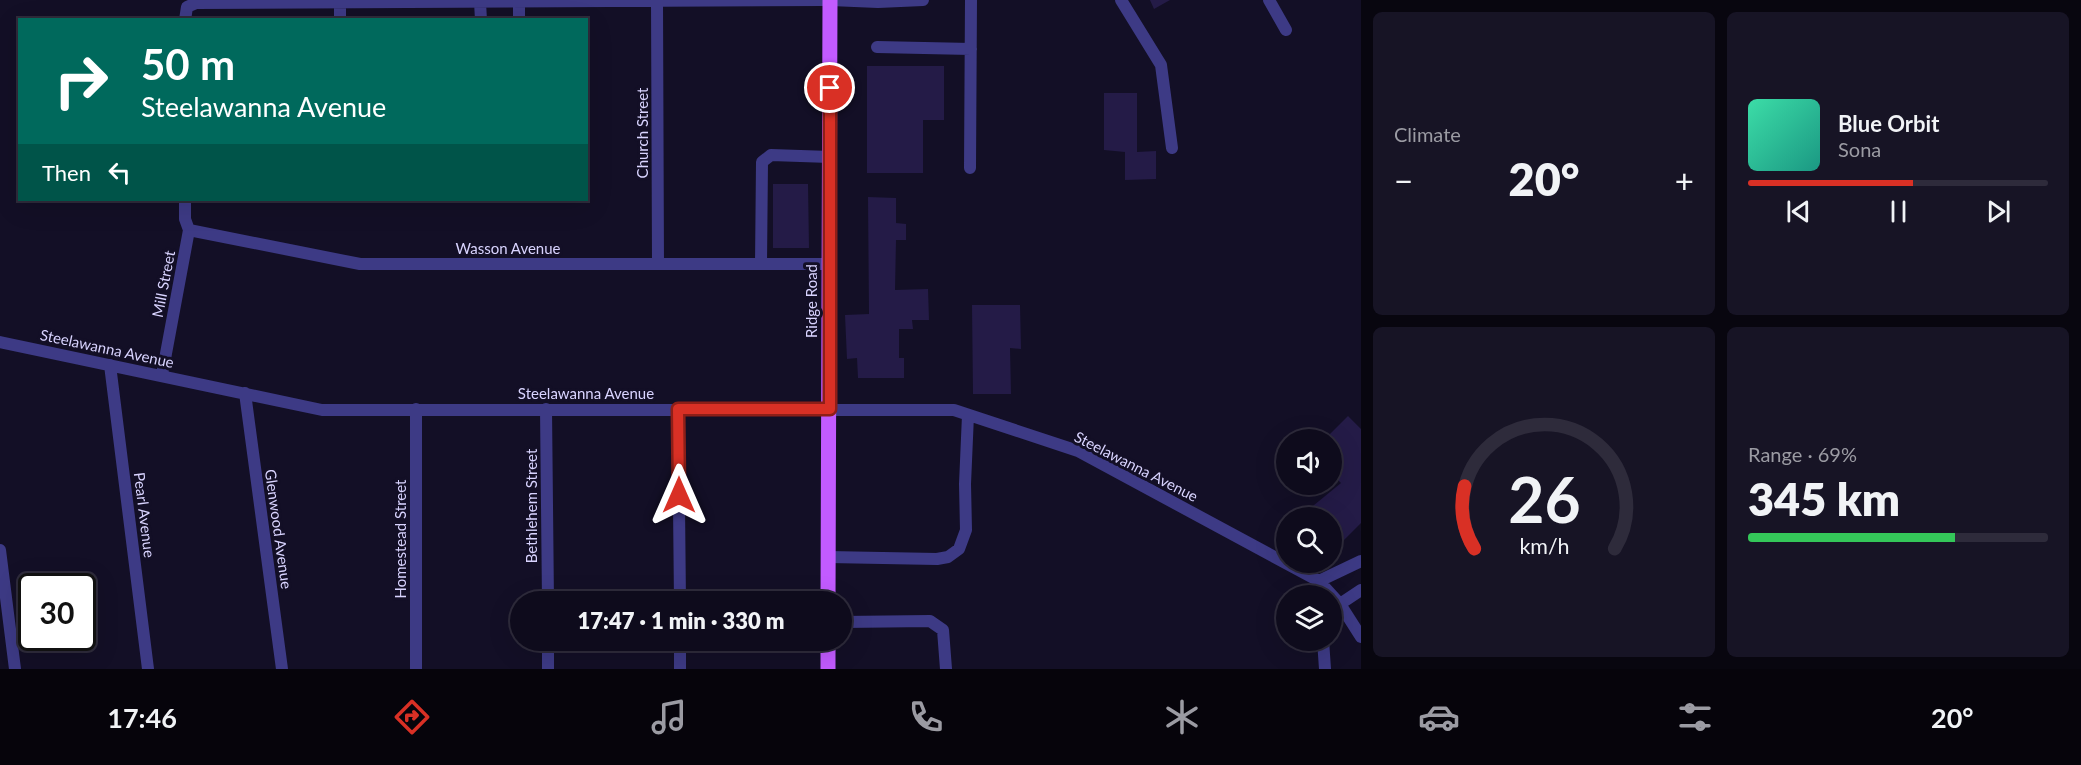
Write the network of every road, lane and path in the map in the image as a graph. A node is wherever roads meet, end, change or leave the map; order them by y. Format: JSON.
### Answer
{"nodes":[{"id":1,"x":823,"y":0,"type":"edge"},
{"id":2,"x":830,"y":0,"type":"edge"},
{"id":3,"x":923,"y":0,"type":"edge"},
{"id":4,"x":971,"y":0,"type":"edge"},
{"id":5,"x":1121,"y":0,"type":"edge"},
{"id":6,"x":1269,"y":0,"type":"edge"},
{"id":7,"x":588,"y":1,"type":"edge"},
{"id":8,"x":641,"y":1,"type":"edge"},
{"id":9,"x":340,"y":2,"type":"junction"},
{"id":10,"x":480,"y":2,"type":"junction"},
{"id":11,"x":519,"y":2,"type":"junction"},
{"id":12,"x":657,"y":2,"type":"junction"},
{"id":13,"x":186,"y":14,"type":"edge"},
{"id":14,"x":340,"y":18,"type":"edge"},
{"id":15,"x":481,"y":18,"type":"edge"},
{"id":16,"x":519,"y":18,"type":"edge"},
{"id":17,"x":1286,"y":30,"type":"dead end"},
{"id":18,"x":878,"y":47,"type":"dead end"},
{"id":19,"x":971,"y":49,"type":"junction"},
{"id":20,"x":1172,"y":148,"type":"dead end"},
{"id":21,"x":830,"y":157,"type":"junction"},
{"id":22,"x":970,"y":168,"type":"dead end"},
{"id":23,"x":185,"y":201,"type":"edge"},
{"id":24,"x":189,"y":230,"type":"junction"},
{"id":25,"x":658,"y":264,"type":"junction"},
{"id":26,"x":761,"y":264,"type":"junction"},
{"id":27,"x":830,"y":264,"type":"junction"},
{"id":28,"x":0,"y":342,"type":"edge"},
{"id":29,"x":110,"y":365,"type":"junction"},
{"id":30,"x":162,"y":375,"type":"junction"},
{"id":31,"x":245,"y":393,"type":"junction"},
{"id":32,"x":546,"y":409,"type":"junction"},
{"id":33,"x":678,"y":409,"type":"junction"},
{"id":34,"x":830,"y":409,"type":"junction"},
{"id":35,"x":416,"y":410,"type":"junction"},
{"id":36,"x":968,"y":415,"type":"junction"},
{"id":37,"x":0,"y":550,"type":"edge"},
{"id":38,"x":828,"y":557,"type":"junction"},
{"id":39,"x":1361,"y":561,"type":"edge"},
{"id":40,"x":1319,"y":581,"type":"junction"},
{"id":41,"x":1321,"y":585,"type":"edge"},
{"id":42,"x":1361,"y":590,"type":"edge"},
{"id":43,"x":548,"y":591,"type":"edge"},
{"id":44,"x":680,"y":591,"type":"edge"},
{"id":45,"x":828,"y":591,"type":"edge"},
{"id":46,"x":1342,"y":604,"type":"edge"},
{"id":47,"x":1342,"y":616,"type":"edge"},
{"id":48,"x":852,"y":622,"type":"edge"},
{"id":49,"x":1361,"y":637,"type":"edge"},
{"id":50,"x":548,"y":651,"type":"edge"},
{"id":51,"x":680,"y":651,"type":"edge"},
{"id":52,"x":828,"y":651,"type":"edge"},
{"id":53,"x":1324,"y":651,"type":"edge"},
{"id":54,"x":15,"y":669,"type":"edge"},
{"id":55,"x":148,"y":669,"type":"edge"},
{"id":56,"x":282,"y":669,"type":"edge"},
{"id":57,"x":416,"y":669,"type":"edge"},
{"id":58,"x":548,"y":669,"type":"edge"},
{"id":59,"x":680,"y":669,"type":"edge"},
{"id":60,"x":828,"y":669,"type":"edge"},
{"id":61,"x":946,"y":669,"type":"edge"},
{"id":62,"x":1325,"y":669,"type":"edge"}],
"edges":[{"from":1,"to":12,"type":"street"},
{"from":2,"to":3,"type":"street"},
{"from":2,"to":21,"type":"main road","name":"Ridge Road"},
{"from":4,"to":19,"type":"street"},
{"from":5,"to":20,"type":"street"},
{"from":6,"to":17,"type":"street"},
{"from":7,"to":8,"type":"street"},
{"from":7,"to":11,"type":"street"},
{"from":8,"to":12,"type":"street"},
{"from":9,"to":10,"type":"street"},
{"from":9,"to":13,"type":"street"},
{"from":9,"to":14,"type":"street"},
{"from":10,"to":11,"type":"street"},
{"from":10,"to":15,"type":"street"},
{"from":11,"to":16,"type":"street"},
{"from":12,"to":25,"type":"street","name":"Church Street"},
{"from":18,"to":19,"type":"street"},
{"from":19,"to":22,"type":"street"},
{"from":21,"to":26,"type":"street"},
{"from":21,"to":27,"type":"main road","name":"Ridge Road"},
{"from":23,"to":24,"type":"street","name":"Mill Street"},
{"from":24,"to":25,"type":"street","name":"Wasson Avenue"},
{"from":24,"to":30,"type":"street","name":"Mill Street"},
{"from":25,"to":26,"type":"street","name":"Wasson Avenue"},
{"from":26,"to":27,"type":"street","name":"Wasson Avenue"},
{"from":27,"to":34,"type":"main road","name":"Ridge Road"},
{"from":28,"to":29,"type":"street","name":"Steelawanna Avenue"},
{"from":29,"to":30,"type":"street","name":"Steelawanna Avenue"},
{"from":29,"to":55,"type":"street","name":"Pearl Avenue"},
{"from":30,"to":31,"type":"street","name":"Steelawanna Avenue"},
{"from":31,"to":35,"type":"street","name":"Steelawanna Avenue"},
{"from":31,"to":56,"type":"street","name":"Glenwood Avenue"},
{"from":32,"to":33,"type":"street","name":"Steelawanna Avenue"},
{"from":32,"to":35,"type":"street","name":"Steelawanna Avenue"},
{"from":32,"to":43,"type":"street","name":"Bethlehem Street"},
{"from":33,"to":34,"type":"street","name":"Steelawanna Avenue"},
{"from":33,"to":44,"type":"street"},
{"from":34,"to":36,"type":"street","name":"Steelawanna Avenue"},
{"from":34,"to":38,"type":"main road","name":"Ridge Road"},
{"from":35,"to":57,"type":"street","name":"Homestead Street"},
{"from":36,"to":38,"type":"street"},
{"from":36,"to":40,"type":"street","name":"Steelawanna Avenue"},
{"from":37,"to":54,"type":"street"},
{"from":38,"to":45,"type":"main road","name":"Ridge Road"},
{"from":39,"to":40,"type":"street"},
{"from":40,"to":41,"type":"street","name":"Steelawanna Avenue"},
{"from":42,"to":46,"type":"street"},
{"from":47,"to":49,"type":"street","name":"Steelawanna Avenue"},
{"from":48,"to":61,"type":"street"},
{"from":50,"to":58,"type":"street"},
{"from":51,"to":59,"type":"street"},
{"from":52,"to":60,"type":"main road"},
{"from":53,"to":62,"type":"street"}]}
